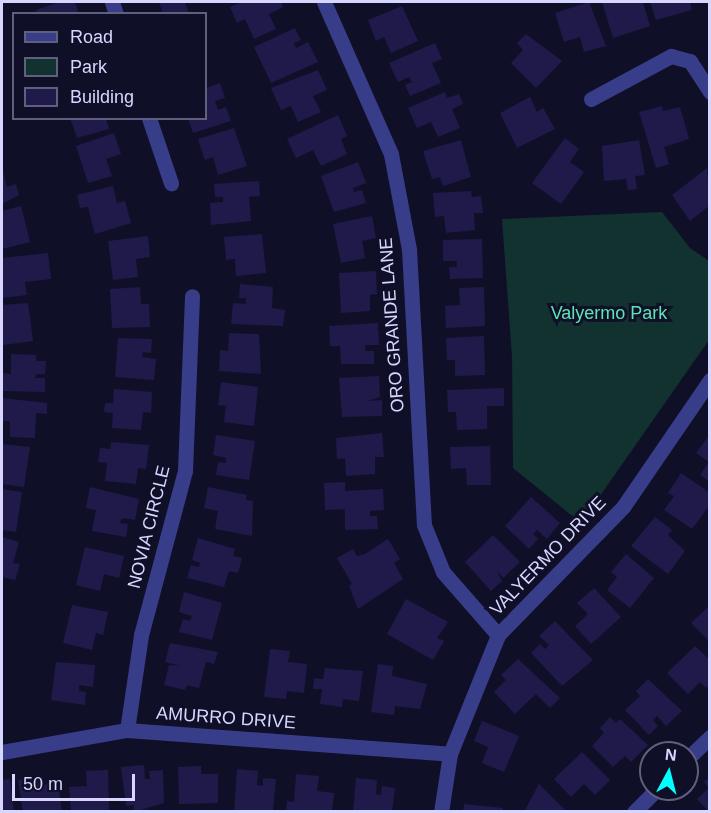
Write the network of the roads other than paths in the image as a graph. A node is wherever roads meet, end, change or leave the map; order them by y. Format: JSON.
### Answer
{"nodes":[{"id":1,"x":324,"y":2,"type":"edge"},
{"id":2,"x":710,"y":93,"type":"edge"},
{"id":3,"x":591,"y":99,"type":"dead end"},
{"id":4,"x":151,"y":120,"type":"edge"},
{"id":5,"x":171,"y":183,"type":"dead end"},
{"id":6,"x":192,"y":296,"type":"dead end"},
{"id":7,"x":710,"y":380,"type":"edge"},
{"id":8,"x":498,"y":635,"type":"junction"},
{"id":9,"x":127,"y":730,"type":"junction"},
{"id":10,"x":710,"y":737,"type":"edge"},
{"id":11,"x":699,"y":748,"type":"edge"},
{"id":12,"x":2,"y":752,"type":"edge"},
{"id":13,"x":450,"y":754,"type":"junction"},
{"id":14,"x":645,"y":801,"type":"edge"},
{"id":15,"x":441,"y":812,"type":"edge"},
{"id":16,"x":634,"y":812,"type":"edge"}],
"edges":[{"from":1,"to":8,"type":"street","name":"ORO GRANDE LANE"},
{"from":2,"to":3,"type":"street"},
{"from":4,"to":5,"type":"street"},
{"from":6,"to":9,"type":"street","name":"NOVIA CIRCLE"},
{"from":7,"to":8,"type":"street","name":"VALYERMO DRIVE"},
{"from":8,"to":13,"type":"street","name":"VALYERMO DRIVE"},
{"from":9,"to":12,"type":"street","name":"AMURRO DRIVE"},
{"from":9,"to":13,"type":"street","name":"AMURRO DRIVE"},
{"from":10,"to":11,"type":"street"},
{"from":13,"to":15,"type":"street","name":"VALYERMO DRIVE"},
{"from":14,"to":16,"type":"street"}]}
